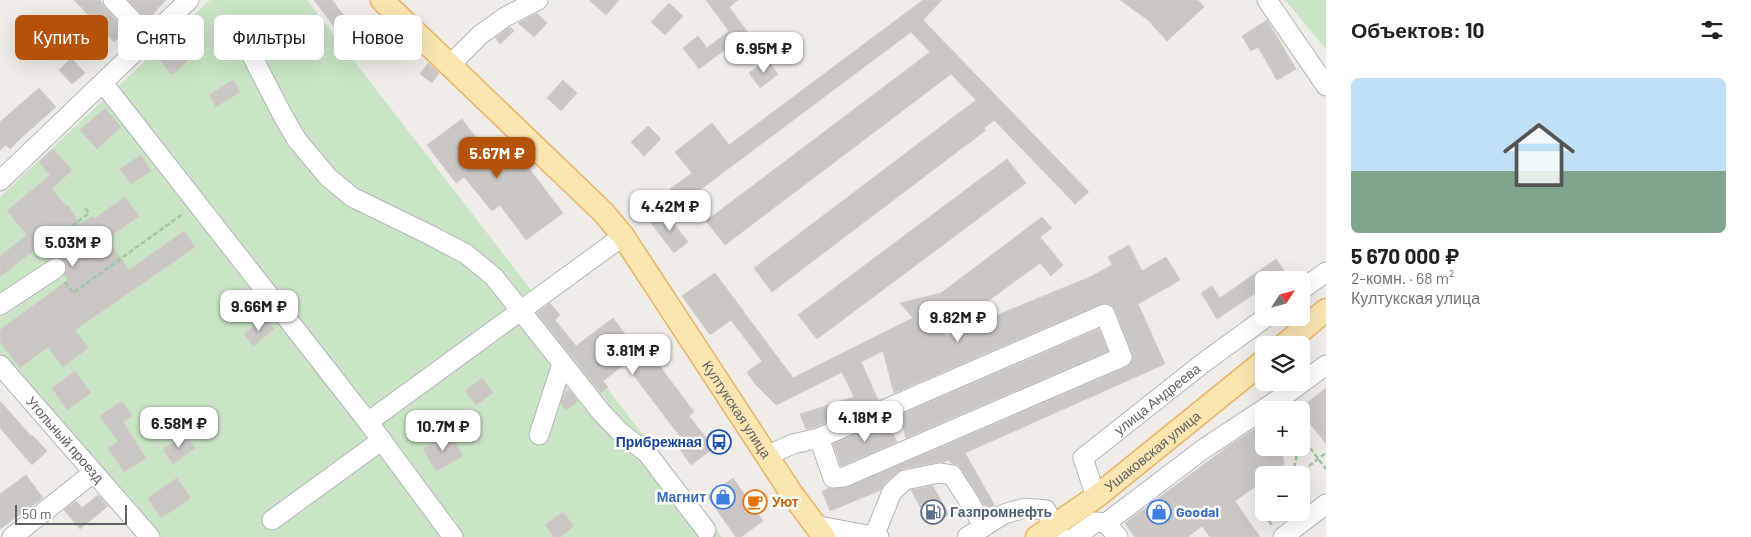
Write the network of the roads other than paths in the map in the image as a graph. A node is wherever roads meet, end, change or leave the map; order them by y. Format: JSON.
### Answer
{"nodes":[{"id":1,"x":113,"y":0,"type":"edge"},
{"id":2,"x":189,"y":0,"type":"edge"},
{"id":3,"x":382,"y":0,"type":"edge"},
{"id":4,"x":538,"y":0,"type":"edge"},
{"id":5,"x":1267,"y":0,"type":"edge"},
{"id":6,"x":127,"y":15,"type":"edge"},
{"id":7,"x":173,"y":15,"type":"edge"},
{"id":8,"x":127,"y":60,"type":"edge"},
{"id":9,"x":254,"y":60,"type":"edge"},
{"id":10,"x":450,"y":65,"type":"junction"},
{"id":11,"x":103,"y":83,"type":"junction"},
{"id":12,"x":1326,"y":86,"type":"edge"},
{"id":13,"x":0,"y":181,"type":"edge"},
{"id":14,"x":623,"y":236,"type":"junction"},
{"id":15,"x":56,"y":268,"type":"road end"},
{"id":16,"x":1326,"y":272,"type":"edge"},
{"id":17,"x":1310,"y":284,"type":"edge"},
{"id":18,"x":0,"y":305,"type":"edge"},
{"id":19,"x":1326,"y":310,"type":"edge"},
{"id":20,"x":520,"y":311,"type":"junction"},
{"id":21,"x":1255,"y":325,"type":"edge"},
{"id":22,"x":1295,"y":336,"type":"edge"},
{"id":23,"x":562,"y":364,"type":"junction"},
{"id":24,"x":1326,"y":365,"type":"edge"},
{"id":25,"x":0,"y":366,"type":"edge"},
{"id":26,"x":1255,"y":368,"type":"edge"},
{"id":27,"x":368,"y":422,"type":"junction"},
{"id":28,"x":539,"y":435,"type":"dead end"},
{"id":29,"x":819,"y":438,"type":"junction"},
{"id":30,"x":382,"y":440,"type":"junction"},
{"id":31,"x":768,"y":455,"type":"junction"},
{"id":32,"x":93,"y":473,"type":"junction"},
{"id":33,"x":1096,"y":496,"type":"junction"},
{"id":34,"x":1326,"y":504,"type":"edge"},
{"id":35,"x":272,"y":520,"type":"dead end"},
{"id":36,"x":984,"y":527,"type":"junction"},
{"id":37,"x":706,"y":530,"type":"dead end"},
{"id":38,"x":1112,"y":530,"type":"edge"},
{"id":39,"x":819,"y":531,"type":"edge"},
{"id":40,"x":1051,"y":534,"type":"edge"},
{"id":41,"x":1280,"y":534,"type":"edge"},
{"id":42,"x":12,"y":537,"type":"edge"},
{"id":43,"x":150,"y":537,"type":"edge"},
{"id":44,"x":453,"y":537,"type":"edge"},
{"id":45,"x":877,"y":537,"type":"edge"},
{"id":46,"x":967,"y":537,"type":"edge"},
{"id":47,"x":1075,"y":537,"type":"edge"}],
"edges":[{"from":1,"to":6,"type":"street"},
{"from":2,"to":7,"type":"street"},
{"from":3,"to":10,"type":"main road","name":"Култукская улица"},
{"from":4,"to":10,"type":"street"},
{"from":5,"to":12,"type":"street"},
{"from":8,"to":11,"type":"street"},
{"from":9,"to":20,"type":"street"},
{"from":10,"to":14,"type":"main road","name":"Култукская улица"},
{"from":11,"to":13,"type":"street"},
{"from":11,"to":27,"type":"street"},
{"from":14,"to":20,"type":"street"},
{"from":14,"to":31,"type":"main road","name":"Култукская улица"},
{"from":15,"to":18,"type":"street"},
{"from":16,"to":17,"type":"street"},
{"from":19,"to":22,"type":"main road"},
{"from":20,"to":23,"type":"street"},
{"from":20,"to":27,"type":"street"},
{"from":21,"to":33,"type":"street","name":"улица Андреева"},
{"from":23,"to":28,"type":"street"},
{"from":23,"to":37,"type":"street"},
{"from":24,"to":38,"type":"street"},
{"from":25,"to":32,"type":"street","name":"Угольный проезд"},
{"from":26,"to":33,"type":"main road","name":"Ушаковская улица"},
{"from":27,"to":30,"type":"street"},
{"from":29,"to":29,"type":"street"},
{"from":29,"to":31,"type":"street"},
{"from":30,"to":35,"type":"street"},
{"from":30,"to":44,"type":"street"},
{"from":31,"to":39,"type":"main road","name":"Култукская улица"},
{"from":32,"to":42,"type":"street"},
{"from":32,"to":43,"type":"street","name":"Угольный проезд"},
{"from":33,"to":40,"type":"main road","name":"Ушаковская улица"},
{"from":34,"to":41,"type":"street"},
{"from":36,"to":40,"type":"street"},
{"from":36,"to":45,"type":"street"},
{"from":36,"to":46,"type":"street"},
{"from":38,"to":47,"type":"street"},
{"from":39,"to":45,"type":"street"}]}
